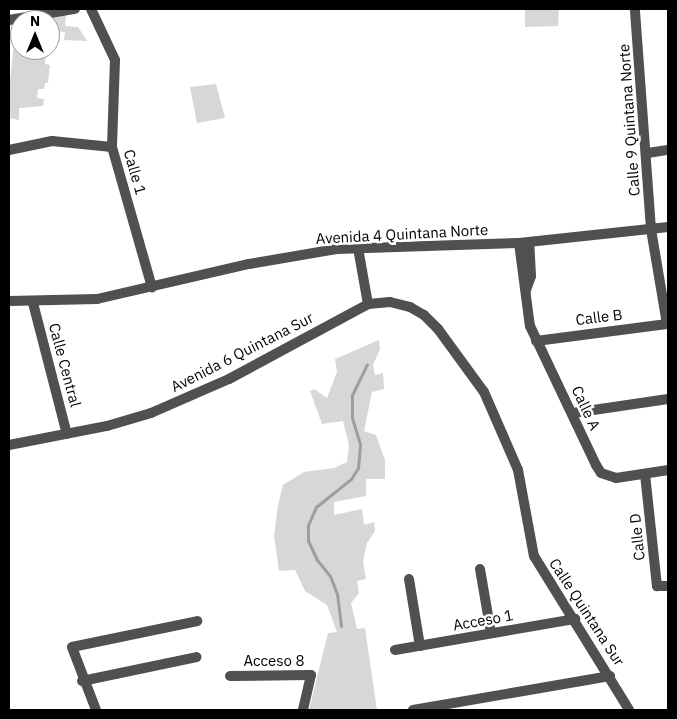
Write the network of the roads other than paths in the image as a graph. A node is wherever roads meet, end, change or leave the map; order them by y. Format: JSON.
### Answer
{"nodes":[{"id":1,"x":75,"y":9,"type":"edge"},
{"id":2,"x":91,"y":9,"type":"edge"},
{"id":3,"x":635,"y":9,"type":"edge"},
{"id":4,"x":9,"y":20,"type":"edge"},
{"id":5,"x":112,"y":147,"type":"junction"},
{"id":6,"x":9,"y":150,"type":"edge"},
{"id":7,"x":668,"y":150,"type":"edge"},
{"id":8,"x":648,"y":153,"type":"junction"},
{"id":9,"x":668,"y":227,"type":"edge"},
{"id":10,"x":651,"y":229,"type":"junction"},
{"id":11,"x":524,"y":242,"type":"junction"},
{"id":12,"x":358,"y":248,"type":"junction"},
{"id":13,"x":152,"y":287,"type":"junction"},
{"id":14,"x":9,"y":301,"type":"edge"},
{"id":15,"x":34,"y":303,"type":"junction"},
{"id":16,"x":368,"y":304,"type":"junction"},
{"id":17,"x":667,"y":324,"type":"joint"},
{"id":18,"x":536,"y":340,"type":"junction"},
{"id":19,"x":668,"y":400,"type":"edge"},
{"id":20,"x":573,"y":413,"type":"junction"},
{"id":21,"x":68,"y":434,"type":"junction"},
{"id":22,"x":9,"y":444,"type":"edge"},
{"id":23,"x":668,"y":470,"type":"edge"},
{"id":24,"x":645,"y":474,"type":"junction"},
{"id":25,"x":480,"y":569,"type":"dead end"},
{"id":26,"x":409,"y":579,"type":"dead end"},
{"id":27,"x":668,"y":586,"type":"edge"},
{"id":28,"x":575,"y":619,"type":"junction"},
{"id":29,"x":197,"y":621,"type":"dead end"},
{"id":30,"x":492,"y":634,"type":"junction"},
{"id":31,"x":420,"y":646,"type":"junction"},
{"id":32,"x":395,"y":650,"type":"dead end"},
{"id":33,"x":197,"y":657,"type":"dead end"},
{"id":34,"x":230,"y":676,"type":"dead end"},
{"id":35,"x":610,"y":676,"type":"junction"},
{"id":36,"x":82,"y":681,"type":"junction"},
{"id":37,"x":96,"y":710,"type":"edge"},
{"id":38,"x":303,"y":710,"type":"edge"},
{"id":39,"x":413,"y":710,"type":"edge"},
{"id":40,"x":629,"y":710,"type":"edge"}],
"edges":[{"from":1,"to":4,"type":"street"},
{"from":2,"to":5,"type":"street","name":"Calle 1"},
{"from":3,"to":8,"type":"street","name":"Calle 9 Quintana Norte"},
{"from":5,"to":6,"type":"street"},
{"from":5,"to":13,"type":"street","name":"Calle 1"},
{"from":7,"to":8,"type":"street"},
{"from":8,"to":10,"type":"street","name":"Calle 9 Quintana Norte"},
{"from":9,"to":10,"type":"street","name":"Avenida 4 Quintana Norte"},
{"from":10,"to":11,"type":"street","name":"Avenida 4 Quintana Norte"},
{"from":10,"to":17,"type":"street","name":"Calle 9 Quintana Norte"},
{"from":11,"to":12,"type":"street","name":"Avenida 4 Quintana Norte"},
{"from":11,"to":18,"type":"street","name":"Calle A"},
{"from":12,"to":13,"type":"street","name":"Avenida 4 Quintana Norte"},
{"from":12,"to":16,"type":"street"},
{"from":13,"to":15,"type":"street","name":"Avenida 4 Quintana Norte"},
{"from":14,"to":15,"type":"street","name":"Avenida 4 Quintana Norte"},
{"from":15,"to":21,"type":"street","name":"Calle Central"},
{"from":16,"to":21,"type":"street","name":"Avenida 6 Quintana Sur"},
{"from":16,"to":28,"type":"street","name":"Calle Quintana Sur"},
{"from":17,"to":18,"type":"street","name":"Calle B"},
{"from":18,"to":20,"type":"street","name":"Calle A"},
{"from":19,"to":20,"type":"street"},
{"from":20,"to":24,"type":"street","name":"Calle A"},
{"from":21,"to":22,"type":"street","name":"Avenida 6 Quintana Sur"},
{"from":23,"to":24,"type":"street","name":"Calle A"},
{"from":24,"to":27,"type":"street","name":"Calle D"},
{"from":25,"to":30,"type":"street"},
{"from":26,"to":31,"type":"street"},
{"from":28,"to":30,"type":"street","name":"Acceso 1"},
{"from":28,"to":35,"type":"street","name":"Calle Quintana Sur"},
{"from":29,"to":36,"type":"street"},
{"from":30,"to":31,"type":"street","name":"Acceso 1"},
{"from":31,"to":32,"type":"street","name":"Acceso 1"},
{"from":33,"to":36,"type":"street"},
{"from":34,"to":38,"type":"street","name":"Acceso 8"},
{"from":35,"to":39,"type":"street"},
{"from":35,"to":40,"type":"street","name":"Calle Quintana Sur"},
{"from":36,"to":37,"type":"street"}]}
